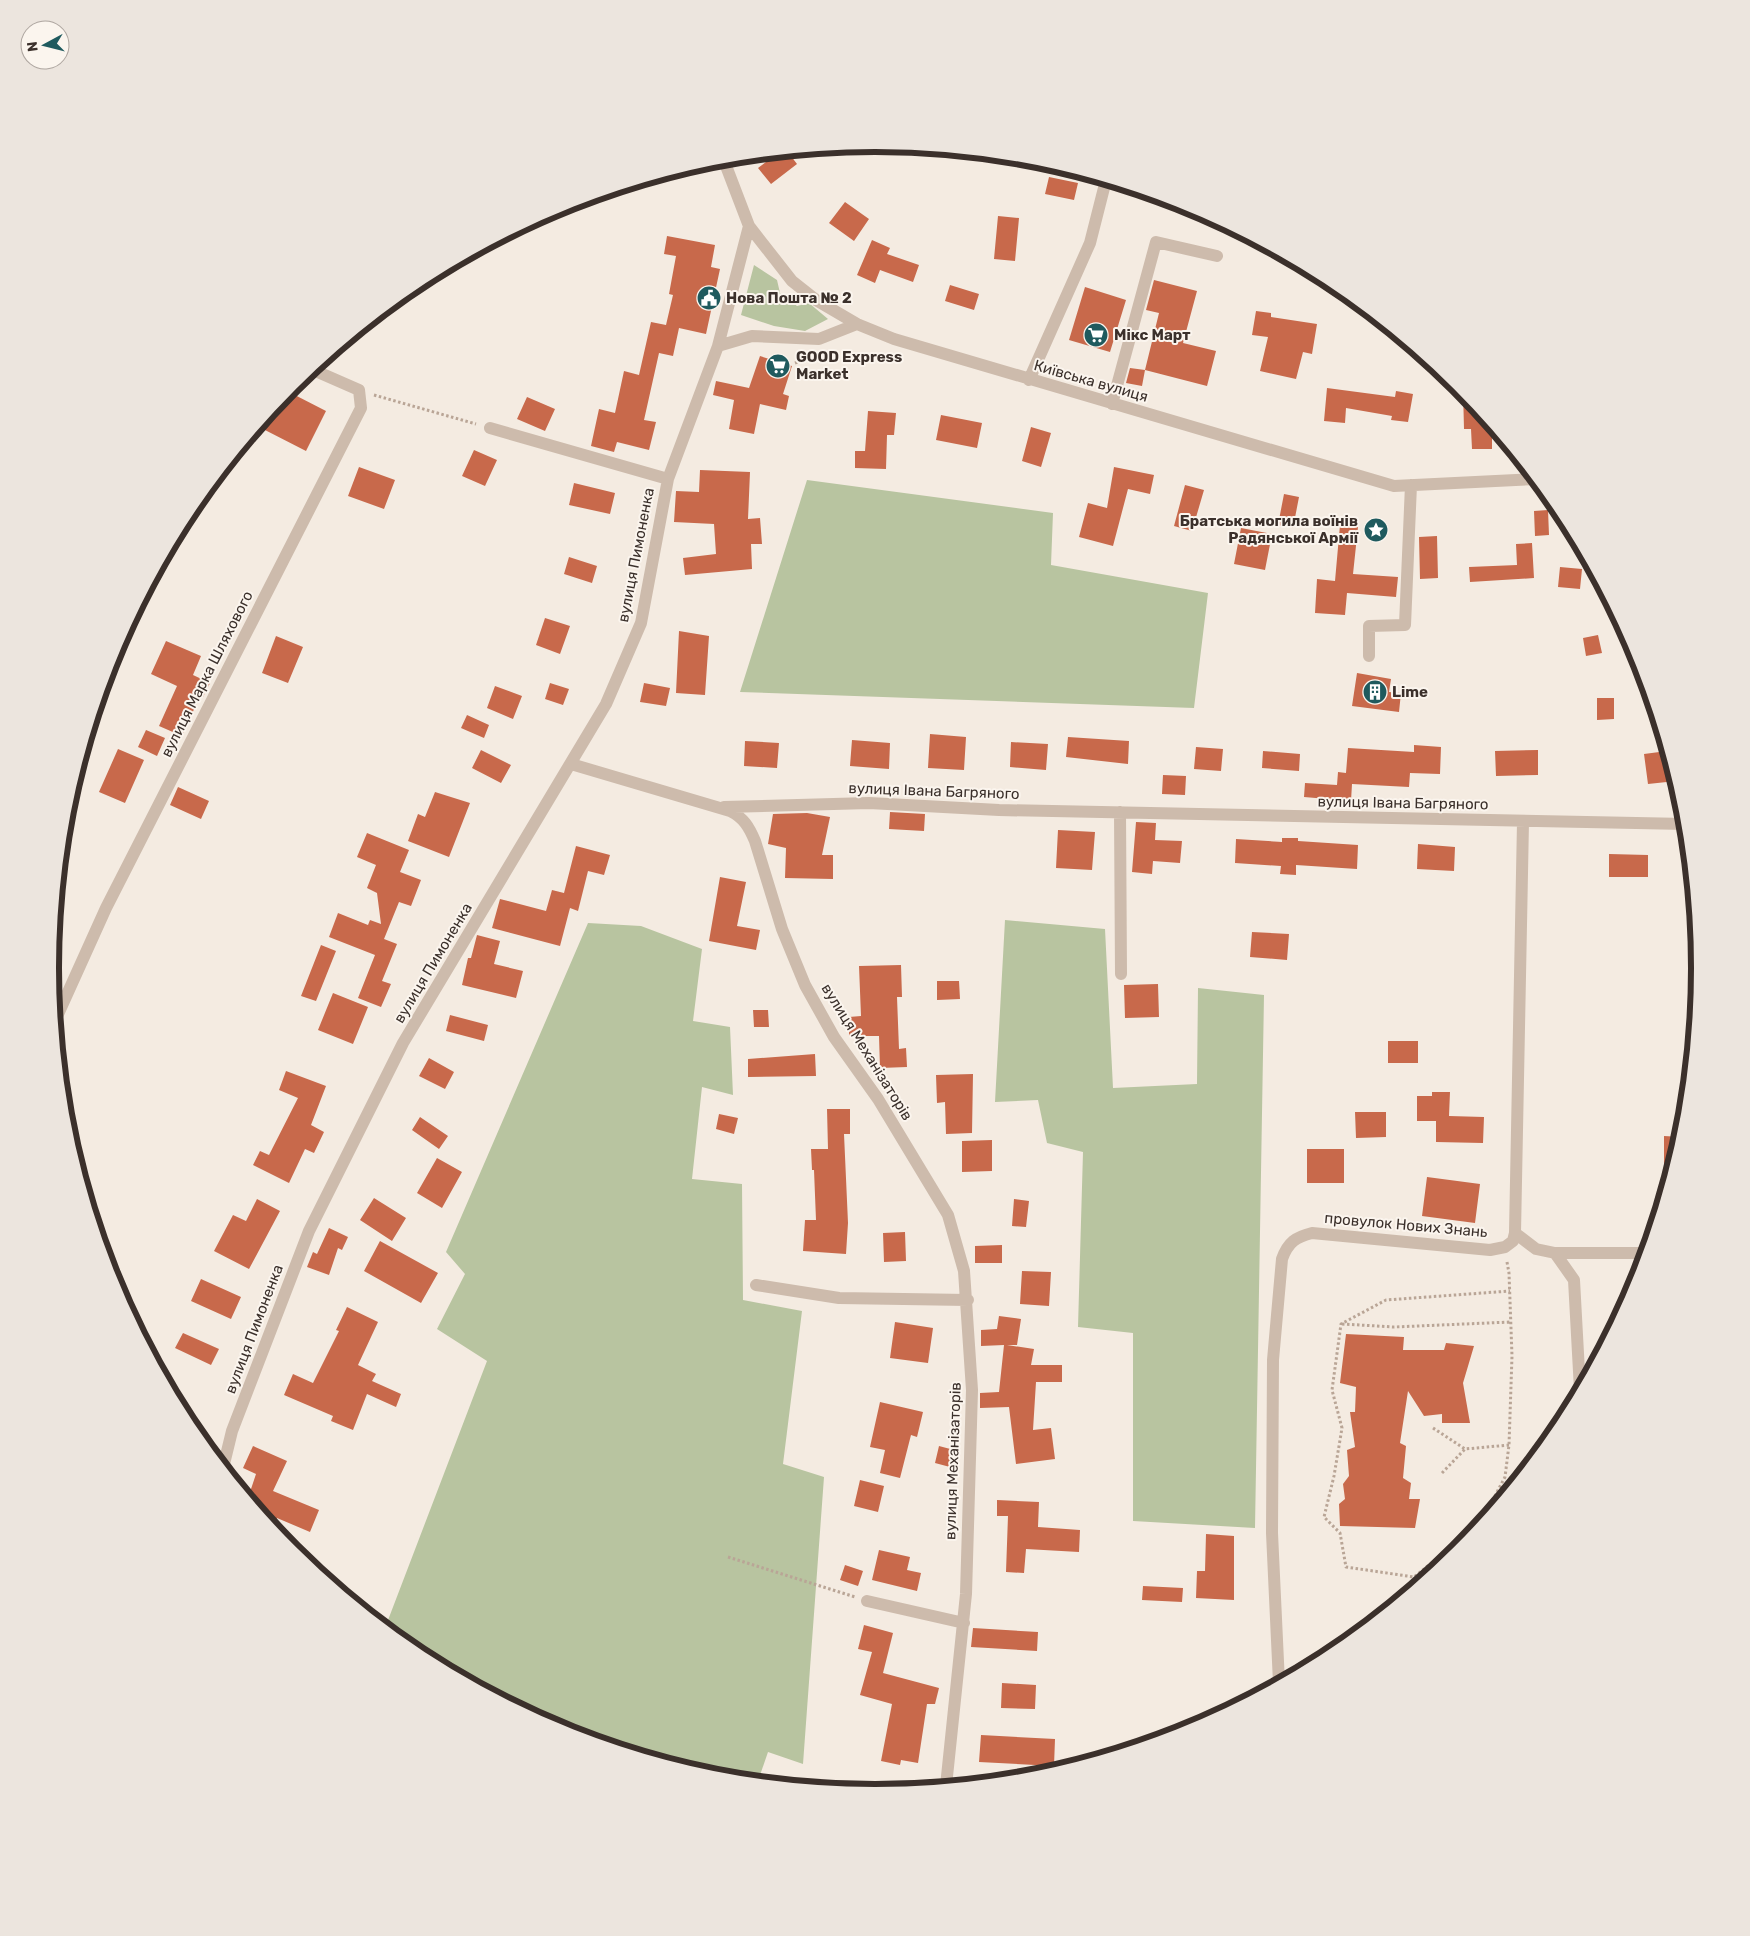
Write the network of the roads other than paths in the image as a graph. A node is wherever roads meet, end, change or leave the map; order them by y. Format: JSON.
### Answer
{"nodes":[{"id":1,"x":726,"y":165,"type":"edge"},
{"id":2,"x":1105,"y":185,"type":"edge"},
{"id":3,"x":749,"y":226,"type":"junction"},
{"id":4,"x":1216,"y":256,"type":"dead end"},
{"id":5,"x":857,"y":324,"type":"junction"},
{"id":6,"x":718,"y":346,"type":"junction"},
{"id":7,"x":318,"y":372,"type":"edge"},
{"id":8,"x":1029,"y":380,"type":"junction"},
{"id":9,"x":1112,"y":404,"type":"junction"},
{"id":10,"x":490,"y":428,"type":"road end"},
{"id":11,"x":668,"y":479,"type":"junction"},
{"id":12,"x":1529,"y":479,"type":"edge"},
{"id":13,"x":1411,"y":485,"type":"junction"},
{"id":14,"x":1369,"y":656,"type":"dead end"},
{"id":15,"x":570,"y":764,"type":"junction"},
{"id":16,"x":763,"y":806,"type":"junction"},
{"id":17,"x":717,"y":807,"type":"junction"},
{"id":18,"x":1120,"y":812,"type":"junction"},
{"id":19,"x":1523,"y":822,"type":"junction"},
{"id":20,"x":1678,"y":824,"type":"edge"},
{"id":21,"x":755,"y":841,"type":"junction"},
{"id":22,"x":1121,"y":974,"type":"dead end"},
{"id":23,"x":60,"y":1009,"type":"edge"},
{"id":24,"x":1515,"y":1233,"type":"junction"},
{"id":25,"x":1555,"y":1253,"type":"junction"},
{"id":26,"x":1639,"y":1253,"type":"edge"},
{"id":27,"x":756,"y":1285,"type":"dead end"},
{"id":28,"x":968,"y":1300,"type":"junction"},
{"id":29,"x":1579,"y":1380,"type":"edge"},
{"id":30,"x":225,"y":1462,"type":"edge"},
{"id":31,"x":867,"y":1601,"type":"road end"},
{"id":32,"x":964,"y":1623,"type":"junction"},
{"id":33,"x":1279,"y":1677,"type":"edge"},
{"id":34,"x":947,"y":1781,"type":"edge"}],
"edges":[{"from":1,"to":3,"type":"street","name":"Київська вулиця"},
{"from":2,"to":8,"type":"street"},
{"from":3,"to":5,"type":"street","name":"Київська вулиця"},
{"from":3,"to":6,"type":"street","name":"вулиця Пимоненка"},
{"from":4,"to":9,"type":"street"},
{"from":5,"to":6,"type":"street"},
{"from":5,"to":8,"type":"street","name":"Київська вулиця"},
{"from":6,"to":11,"type":"street","name":"вулиця Пимоненка"},
{"from":7,"to":23,"type":"street","name":"вулиця Марка Шляхового"},
{"from":8,"to":9,"type":"street","name":"Київська вулиця"},
{"from":9,"to":13,"type":"street","name":"Київська вулиця"},
{"from":10,"to":11,"type":"street","name":"вулиця Пимоненка"},
{"from":11,"to":15,"type":"street","name":"вулиця Пимоненка"},
{"from":12,"to":13,"type":"street","name":"Київська вулиця"},
{"from":13,"to":14,"type":"street"},
{"from":15,"to":17,"type":"street","name":"вулиця Механізаторів"},
{"from":15,"to":30,"type":"street","name":"вулиця Пимоненка"},
{"from":16,"to":17,"type":"street","name":"вулиця Івана Багряного"},
{"from":16,"to":18,"type":"street","name":"вулиця Івана Багряного"},
{"from":16,"to":21,"type":"street"},
{"from":17,"to":21,"type":"street","name":"вулиця Механізаторів"},
{"from":18,"to":19,"type":"street","name":"вулиця Івана Багряного"},
{"from":18,"to":22,"type":"street"},
{"from":19,"to":20,"type":"street","name":"вулиця Івана Багряного"},
{"from":19,"to":24,"type":"street"},
{"from":21,"to":28,"type":"street","name":"вулиця Механізаторів"},
{"from":24,"to":25,"type":"street"},
{"from":24,"to":33,"type":"street","name":"провулок Нових Знань"},
{"from":25,"to":26,"type":"street"},
{"from":25,"to":29,"type":"street"},
{"from":27,"to":28,"type":"street"},
{"from":28,"to":32,"type":"street","name":"вулиця Механізаторів"},
{"from":31,"to":32,"type":"street"},
{"from":32,"to":34,"type":"street","name":"вулиця Механізаторів"}]}
